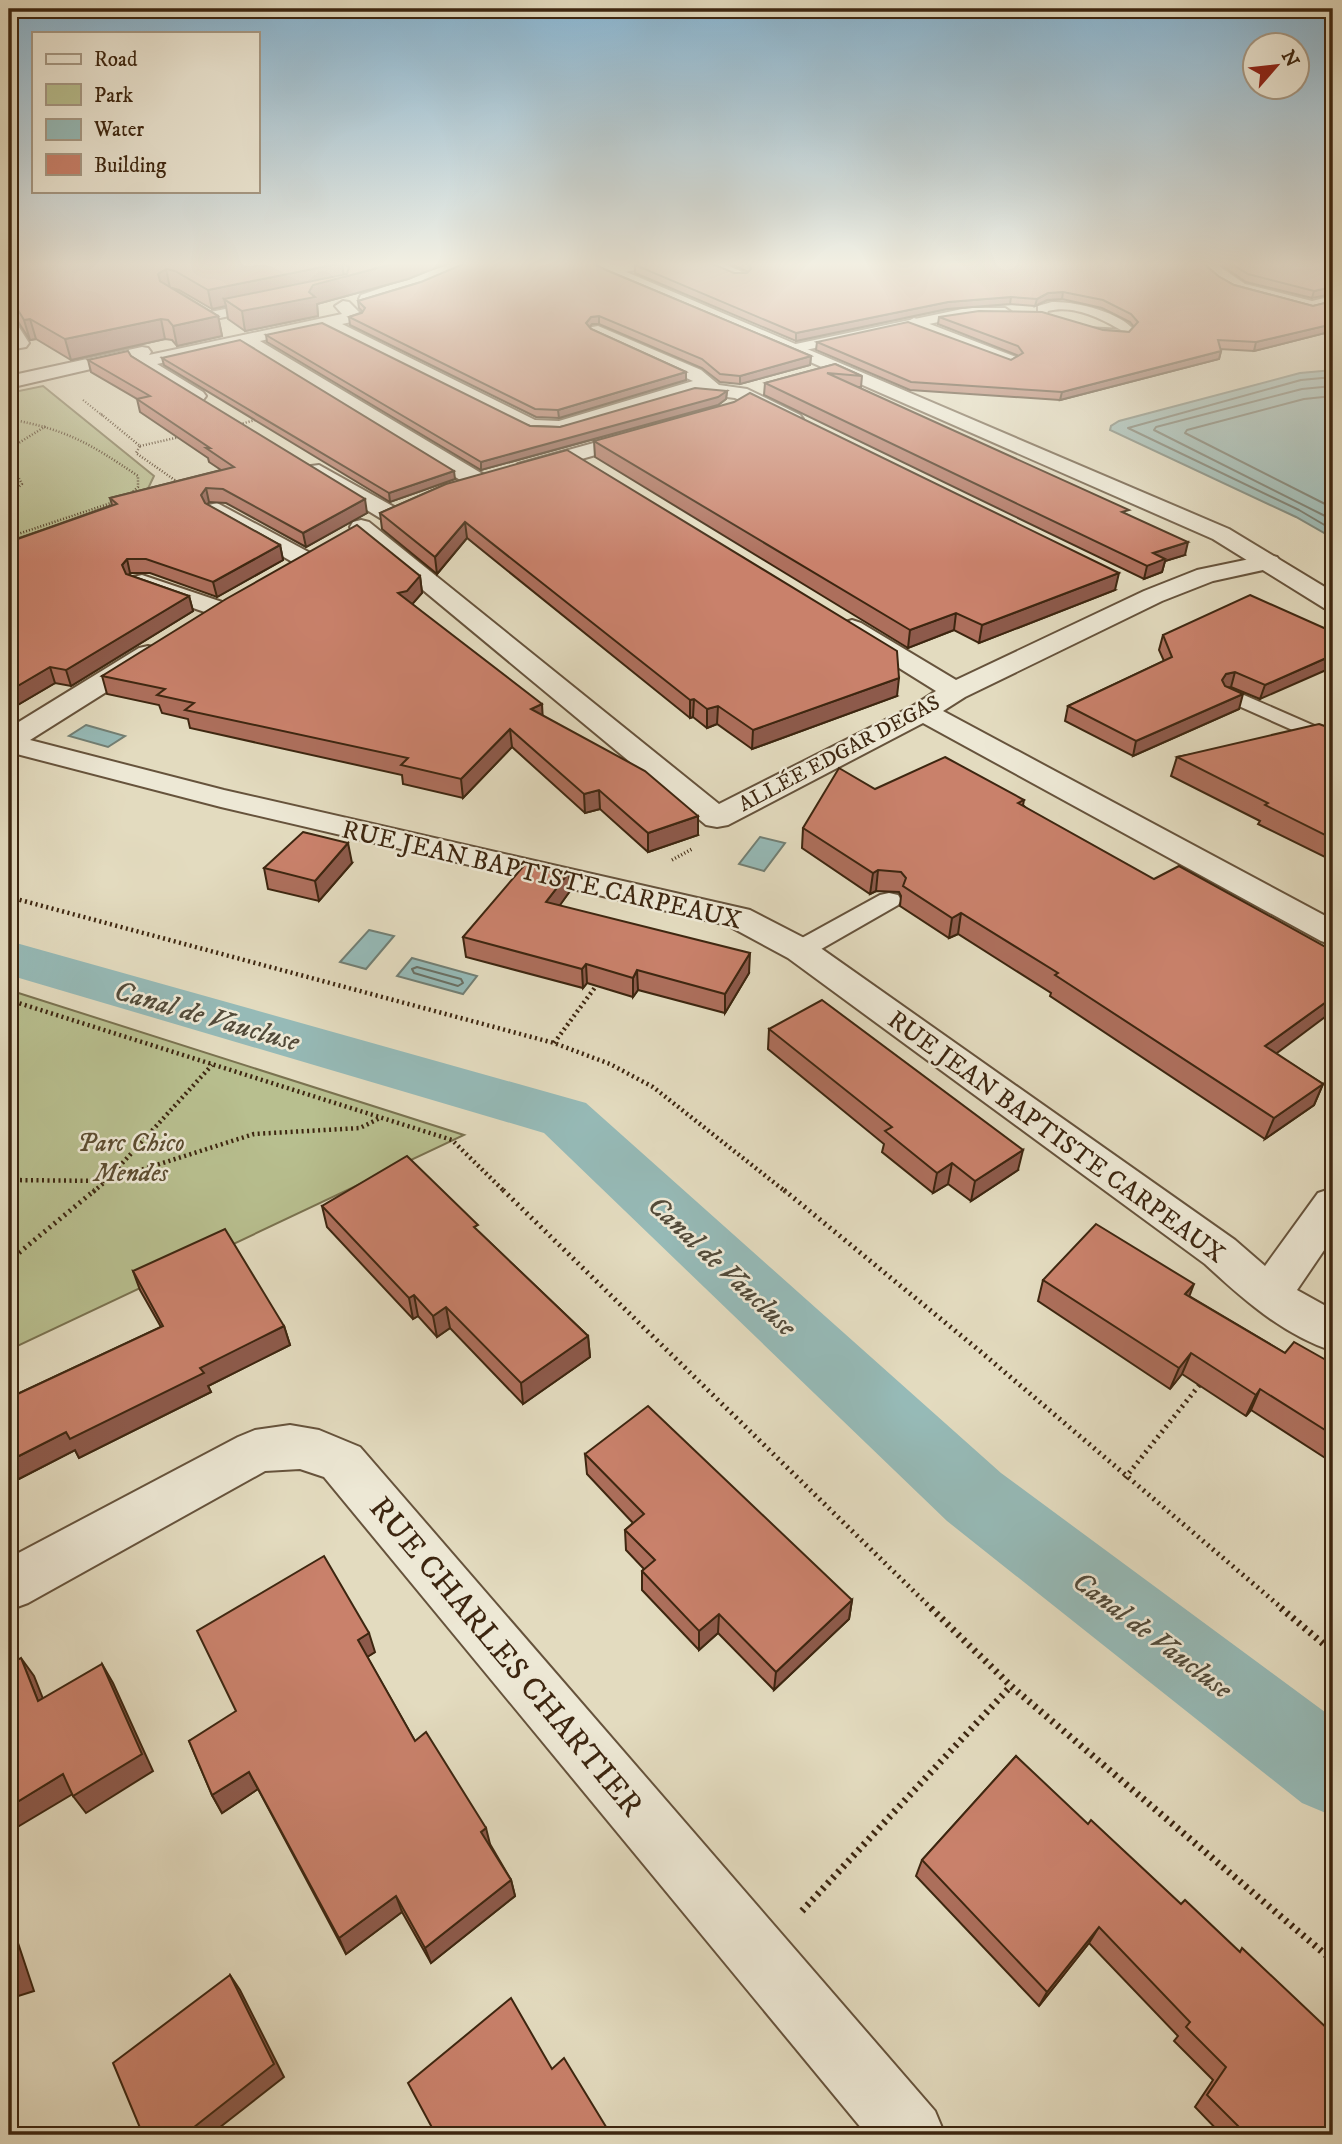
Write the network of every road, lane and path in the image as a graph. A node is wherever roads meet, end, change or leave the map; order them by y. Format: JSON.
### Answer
{"nodes":[{"id":1,"x":107,"y":362,"type":"edge"},
{"id":2,"x":141,"y":362,"type":"edge"},
{"id":3,"x":283,"y":362,"type":"edge"},
{"id":4,"x":407,"y":362,"type":"edge"},
{"id":5,"x":667,"y":362,"type":"edge"},
{"id":6,"x":822,"y":362,"type":"edge"},
{"id":7,"x":834,"y":367,"type":"junction"},
{"id":8,"x":51,"y":373,"type":"junction"},
{"id":9,"x":794,"y":378,"type":"edge"},
{"id":10,"x":9,"y":382,"type":"edge"},
{"id":11,"x":767,"y":386,"type":"edge"},
{"id":12,"x":711,"y":387,"type":"junction"},
{"id":13,"x":740,"y":393,"type":"junction"},
{"id":14,"x":207,"y":403,"type":"edge"},
{"id":15,"x":713,"y":415,"type":"edge"},
{"id":16,"x":9,"y":419,"type":"edge"},
{"id":17,"x":576,"y":423,"type":"junction"},
{"id":18,"x":47,"y":426,"type":"junction"},
{"id":19,"x":664,"y":429,"type":"edge"},
{"id":20,"x":816,"y":430,"type":"edge"},
{"id":21,"x":614,"y":444,"type":"junction"},
{"id":22,"x":9,"y":449,"type":"edge"},
{"id":23,"x":573,"y":456,"type":"junction"},
{"id":24,"x":297,"y":458,"type":"edge"},
{"id":25,"x":9,"y":468,"type":"edge"},
{"id":26,"x":596,"y":470,"type":"edge"},
{"id":27,"x":478,"y":481,"type":"junction"},
{"id":28,"x":138,"y":487,"type":"junction"},
{"id":29,"x":452,"y":490,"type":"edge"},
{"id":30,"x":192,"y":493,"type":"junction"},
{"id":31,"x":9,"y":496,"type":"edge"},
{"id":32,"x":414,"y":504,"type":"edge"},
{"id":33,"x":217,"y":510,"type":"joint"},
{"id":34,"x":388,"y":513,"type":"junction"},
{"id":35,"x":9,"y":537,"type":"edge"},
{"id":36,"x":343,"y":538,"type":"junction"},
{"id":37,"x":306,"y":560,"type":"junction"},
{"id":38,"x":1269,"y":562,"type":"junction"},
{"id":39,"x":285,"y":572,"type":"edge"},
{"id":40,"x":140,"y":581,"type":"edge"},
{"id":41,"x":1128,"y":583,"type":"dead end"},
{"id":42,"x":1153,"y":596,"type":"junction"},
{"id":43,"x":241,"y":597,"type":"edge"},
{"id":44,"x":1333,"y":603,"type":"edge"},
{"id":45,"x":219,"y":609,"type":"junction"},
{"id":46,"x":827,"y":612,"type":"edge"},
{"id":47,"x":196,"y":624,"type":"edge"},
{"id":48,"x":172,"y":639,"type":"edge"},
{"id":49,"x":955,"y":691,"type":"junction"},
{"id":50,"x":1230,"y":695,"type":"edge"},
{"id":51,"x":923,"y":712,"type":"junction"},
{"id":52,"x":9,"y":742,"type":"edge"},
{"id":53,"x":1333,"y":742,"type":"edge"},
{"id":54,"x":9,"y":897,"type":"edge"},
{"id":55,"x":889,"y":900,"type":"dead end"},
{"id":56,"x":1333,"y":934,"type":"edge"},
{"id":57,"x":800,"y":950,"type":"junction"},
{"id":58,"x":9,"y":1000,"type":"edge"},
{"id":59,"x":212,"y":1065,"type":"junction"},
{"id":60,"x":381,"y":1118,"type":"junction"},
{"id":61,"x":9,"y":1180,"type":"edge"},
{"id":62,"x":106,"y":1181,"type":"junction"},
{"id":63,"x":1333,"y":1205,"type":"edge"},
{"id":64,"x":9,"y":1261,"type":"edge"},
{"id":65,"x":1269,"y":1296,"type":"junction"},
{"id":66,"x":1333,"y":1332,"type":"edge"},
{"id":67,"x":1210,"y":1371,"type":"edge"},
{"id":68,"x":1125,"y":1478,"type":"junction"},
{"id":69,"x":9,"y":1585,"type":"edge"},
{"id":70,"x":1333,"y":1652,"type":"edge"},
{"id":71,"x":1010,"y":1686,"type":"junction"},
{"id":72,"x":761,"y":1956,"type":"junction"},
{"id":73,"x":1333,"y":1961,"type":"edge"},
{"id":74,"x":911,"y":2135,"type":"edge"}],
"edges":[{"from":1,"to":8,"type":"street"},
{"from":2,"to":14,"type":"street"},
{"from":3,"to":27,"type":"street"},
{"from":4,"to":17,"type":"street"},
{"from":5,"to":12,"type":"street"},
{"from":6,"to":7,"type":"street"},
{"from":7,"to":9,"type":"street"},
{"from":7,"to":38,"type":"street"},
{"from":8,"to":10,"type":"street"},
{"from":8,"to":30,"type":"path"},
{"from":11,"to":13,"type":"street"},
{"from":12,"to":13,"type":"street"},
{"from":12,"to":17,"type":"street"},
{"from":13,"to":15,"type":"street"},
{"from":13,"to":20,"type":"street"},
{"from":16,"to":18,"type":"path"},
{"from":17,"to":21,"type":"street"},
{"from":18,"to":22,"type":"path"},
{"from":18,"to":28,"type":"path"},
{"from":19,"to":21,"type":"street"},
{"from":21,"to":23,"type":"street"},
{"from":23,"to":26,"type":"street"},
{"from":23,"to":27,"type":"street"},
{"from":24,"to":34,"type":"street"},
{"from":25,"to":31,"type":"path"},
{"from":27,"to":29,"type":"street"},
{"from":28,"to":30,"type":"path"},
{"from":28,"to":35,"type":"path"},
{"from":30,"to":33,"type":"path"},
{"from":32,"to":34,"type":"street"},
{"from":33,"to":37,"type":"street"},
{"from":34,"to":36,"type":"street"},
{"from":36,"to":37,"type":"street"},
{"from":36,"to":51,"type":"street","name":"ALLÉE EDGAR DEGAS"},
{"from":37,"to":39,"type":"street"},
{"from":38,"to":42,"type":"street","name":"ALLÉE EDGAR DEGAS"},
{"from":38,"to":44,"type":"street"},
{"from":40,"to":45,"type":"street"},
{"from":41,"to":42,"type":"street"},
{"from":42,"to":49,"type":"street","name":"ALLÉE EDGAR DEGAS"},
{"from":43,"to":45,"type":"street"},
{"from":45,"to":47,"type":"street"},
{"from":46,"to":49,"type":"street"},
{"from":48,"to":52,"type":"street","name":"RUE JEAN BAPTISTE CARPEAUX"},
{"from":49,"to":51,"type":"street","name":"ALLÉE EDGAR DEGAS"},
{"from":50,"to":53,"type":"lane"},
{"from":51,"to":56,"type":"street"},
{"from":52,"to":57,"type":"street","name":"RUE JEAN BAPTISTE CARPEAUX"},
{"from":54,"to":68,"type":"path"},
{"from":55,"to":57,"type":"lane"},
{"from":57,"to":65,"type":"street","name":"RUE JEAN BAPTISTE CARPEAUX"},
{"from":58,"to":59,"type":"path"},
{"from":59,"to":60,"type":"path"},
{"from":59,"to":62,"type":"path"},
{"from":60,"to":62,"type":"path"},
{"from":60,"to":71,"type":"path"},
{"from":61,"to":62,"type":"path"},
{"from":62,"to":64,"type":"path"},
{"from":63,"to":65,"type":"street"},
{"from":65,"to":66,"type":"street","name":"RUE JEAN BAPTISTE CARPEAUX"},
{"from":67,"to":68,"type":"path"},
{"from":68,"to":70,"type":"path"},
{"from":69,"to":72,"type":"street","name":"RUE CHARLES CHARTIER"},
{"from":71,"to":72,"type":"path"},
{"from":71,"to":73,"type":"path"},
{"from":72,"to":74,"type":"street","name":"RUE CHARLES CHARTIER"}]}
